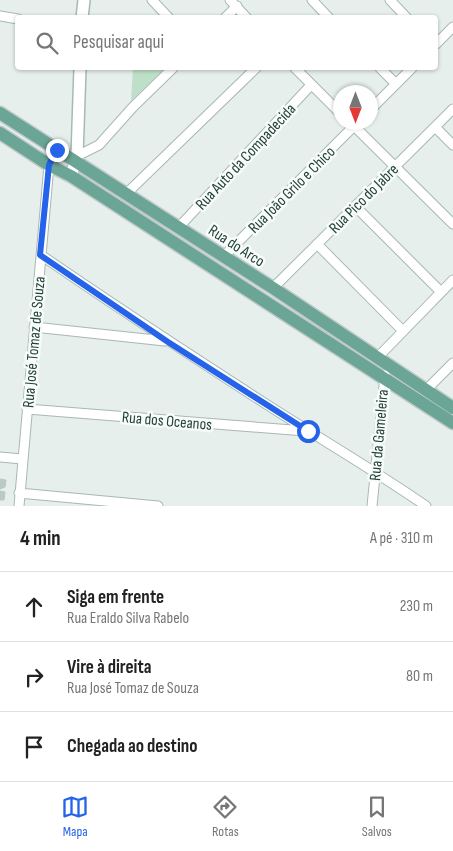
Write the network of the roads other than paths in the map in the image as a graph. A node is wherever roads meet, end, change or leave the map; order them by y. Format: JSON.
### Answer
{"nodes":[{"id":1,"x":84,"y":0,"type":"edge"},
{"id":2,"x":152,"y":0,"type":"edge"},
{"id":3,"x":312,"y":0,"type":"edge"},
{"id":4,"x":390,"y":0,"type":"edge"},
{"id":5,"x":234,"y":3,"type":"edge"},
{"id":6,"x":82,"y":15,"type":"edge"},
{"id":7,"x":166,"y":15,"type":"edge"},
{"id":8,"x":227,"y":15,"type":"edge"},
{"id":9,"x":244,"y":15,"type":"edge"},
{"id":10,"x":326,"y":15,"type":"edge"},
{"id":11,"x":404,"y":15,"type":"edge"},
{"id":12,"x":0,"y":16,"type":"edge"},
{"id":13,"x":15,"y":18,"type":"edge"},
{"id":14,"x":453,"y":27,"type":"edge"},
{"id":15,"x":438,"y":42,"type":"edge"},
{"id":16,"x":80,"y":70,"type":"edge"},
{"id":17,"x":171,"y":70,"type":"edge"},
{"id":18,"x":254,"y":70,"type":"edge"},
{"id":19,"x":297,"y":70,"type":"edge"},
{"id":20,"x":382,"y":70,"type":"edge"},
{"id":21,"x":410,"y":70,"type":"edge"},
{"id":22,"x":396,"y":84,"type":"junction"},
{"id":23,"x":311,"y":85,"type":"junction"},
{"id":24,"x":378,"y":102,"type":"edge"},
{"id":25,"x":333,"y":105,"type":"edge"},
{"id":26,"x":453,"y":108,"type":"edge"},
{"id":27,"x":0,"y":113,"type":"edge"},
{"id":28,"x":435,"y":127,"type":"junction"},
{"id":29,"x":349,"y":130,"type":"edge"},
{"id":30,"x":361,"y":130,"type":"edge"},
{"id":31,"x":0,"y":133,"type":"edge"},
{"id":32,"x":453,"y":145,"type":"edge"},
{"id":33,"x":57,"y":150,"type":"junction"},
{"id":34,"x":77,"y":159,"type":"junction"},
{"id":35,"x":49,"y":165,"type":"junction"},
{"id":36,"x":395,"y":166,"type":"junction"},
{"id":37,"x":72,"y":176,"type":"junction"},
{"id":38,"x":126,"y":194,"type":"junction"},
{"id":39,"x":355,"y":206,"type":"junction"},
{"id":40,"x":453,"y":224,"type":"edge"},
{"id":41,"x":179,"y":227,"type":"junction"},
{"id":42,"x":317,"y":244,"type":"junction"},
{"id":43,"x":40,"y":255,"type":"junction"},
{"id":44,"x":224,"y":256,"type":"junction"},
{"id":45,"x":453,"y":280,"type":"edge"},
{"id":46,"x":273,"y":288,"type":"junction"},
{"id":47,"x":441,"y":292,"type":"junction"},
{"id":48,"x":34,"y":327,"type":"junction"},
{"id":49,"x":403,"y":331,"type":"junction"},
{"id":50,"x":168,"y":342,"type":"junction"},
{"id":51,"x":377,"y":358,"type":"junction"},
{"id":52,"x":453,"y":363,"type":"edge"},
{"id":53,"x":389,"y":366,"type":"junction"},
{"id":54,"x":384,"y":379,"type":"junction"},
{"id":55,"x":426,"y":390,"type":"junction"},
{"id":56,"x":26,"y":408,"type":"junction"},
{"id":57,"x":453,"y":408,"type":"edge"},
{"id":58,"x":453,"y":423,"type":"edge"},
{"id":59,"x":308,"y":431,"type":"junction"},
{"id":60,"x":0,"y":457,"type":"edge"},
{"id":61,"x":22,"y":459,"type":"junction"},
{"id":62,"x":375,"y":471,"type":"junction"},
{"id":63,"x":19,"y":493,"type":"junction"},
{"id":64,"x":18,"y":506,"type":"edge"},
{"id":65,"x":158,"y":506,"type":"edge"},
{"id":66,"x":372,"y":506,"type":"edge"},
{"id":67,"x":426,"y":506,"type":"edge"}],
"edges":[{"from":1,"to":6,"type":"street"},
{"from":2,"to":7,"type":"street"},
{"from":3,"to":10,"type":"street"},
{"from":4,"to":11,"type":"street"},
{"from":5,"to":8,"type":"street"},
{"from":5,"to":9,"type":"street"},
{"from":12,"to":13,"type":"street"},
{"from":14,"to":15,"type":"street"},
{"from":16,"to":34,"type":"street"},
{"from":17,"to":34,"type":"street"},
{"from":18,"to":38,"type":"street"},
{"from":19,"to":23,"type":"street"},
{"from":20,"to":22,"type":"street"},
{"from":21,"to":22,"type":"street"},
{"from":22,"to":24,"type":"street"},
{"from":23,"to":25,"type":"street"},
{"from":23,"to":41,"type":"street","name":"Rua Auto da Compadecida"},
{"from":26,"to":28,"type":"street","name":"Rua Pico do Jabre"},
{"from":27,"to":33,"type":"main road","name":"Rua do Arco"},
{"from":28,"to":32,"type":"street"},
{"from":28,"to":36,"type":"street","name":"Rua Pico do Jabre"},
{"from":29,"to":44,"type":"street","name":"Rua João Grilo e Chico"},
{"from":30,"to":36,"type":"street"},
{"from":31,"to":35,"type":"main road","name":"Rua do Arco"},
{"from":33,"to":34,"type":"main road","name":"Rua do Arco"},
{"from":33,"to":35,"type":"street","name":"Rua José Tomaz de Souza"},
{"from":34,"to":37,"type":"street"},
{"from":34,"to":38,"type":"main road","name":"Rua do Arco"},
{"from":35,"to":37,"type":"main road","name":"Rua do Arco"},
{"from":35,"to":43,"type":"street","name":"Rua José Tomaz de Souza"},
{"from":36,"to":39,"type":"street","name":"Rua Pico do Jabre"},
{"from":36,"to":40,"type":"street"},
{"from":37,"to":54,"type":"main road","name":"Rua do Arco"},
{"from":38,"to":41,"type":"main road","name":"Rua do Arco"},
{"from":39,"to":42,"type":"street","name":"Rua Pico do Jabre"},
{"from":39,"to":47,"type":"street"},
{"from":41,"to":44,"type":"main road","name":"Rua do Arco"},
{"from":42,"to":46,"type":"street","name":"Rua Pico do Jabre"},
{"from":42,"to":49,"type":"street"},
{"from":43,"to":48,"type":"street","name":"Rua José Tomaz de Souza"},
{"from":43,"to":50,"type":"street"},
{"from":44,"to":46,"type":"main road","name":"Rua do Arco"},
{"from":45,"to":47,"type":"street"},
{"from":46,"to":51,"type":"main road","name":"Rua do Arco"},
{"from":47,"to":49,"type":"street"},
{"from":48,"to":50,"type":"street"},
{"from":48,"to":56,"type":"street","name":"Rua José Tomaz de Souza"},
{"from":49,"to":51,"type":"street"},
{"from":50,"to":59,"type":"street"},
{"from":51,"to":53,"type":"main road","name":"Rua do Arco"},
{"from":52,"to":55,"type":"street"},
{"from":53,"to":54,"type":"street","name":"Rua da Gameleira"},
{"from":53,"to":55,"type":"main road","name":"Rua do Arco"},
{"from":54,"to":58,"type":"main road","name":"Rua do Arco"},
{"from":54,"to":62,"type":"street","name":"Rua da Gameleira"},
{"from":55,"to":57,"type":"main road","name":"Rua do Arco"},
{"from":56,"to":59,"type":"street","name":"Rua dos Oceanos"},
{"from":56,"to":61,"type":"street","name":"Rua José Tomaz de Souza"},
{"from":59,"to":62,"type":"street"},
{"from":60,"to":61,"type":"street"},
{"from":61,"to":63,"type":"street","name":"Rua José Tomaz de Souza"},
{"from":62,"to":66,"type":"street","name":"Rua da Gameleira"},
{"from":62,"to":67,"type":"street"},
{"from":63,"to":64,"type":"street","name":"Rua José Tomaz de Souza"},
{"from":63,"to":65,"type":"street"}]}
